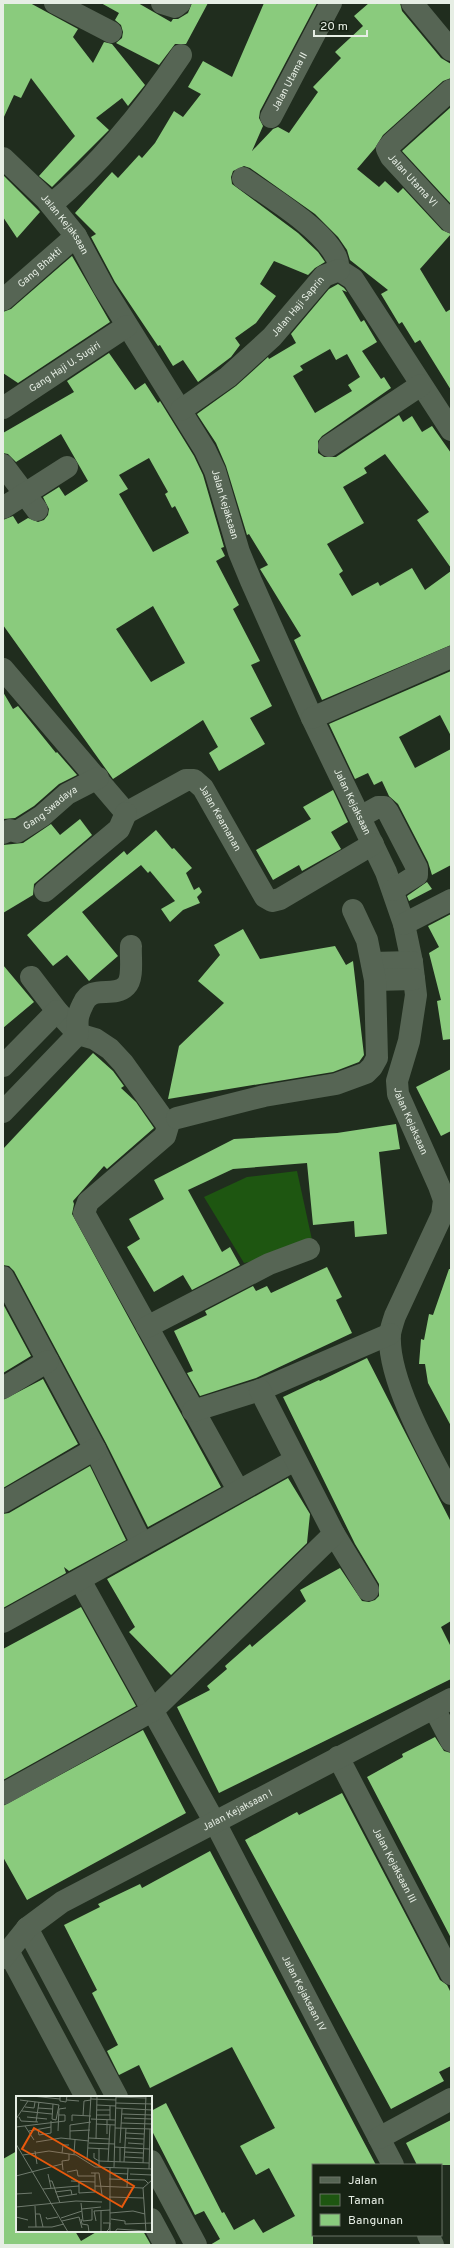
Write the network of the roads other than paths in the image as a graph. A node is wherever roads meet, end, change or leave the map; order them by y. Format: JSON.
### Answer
{"nodes":[{"id":1,"x":55,"y":3,"type":"edge"},
{"id":2,"x":162,"y":3,"type":"edge"},
{"id":3,"x":180,"y":3,"type":"edge"},
{"id":4,"x":331,"y":3,"type":"edge"},
{"id":5,"x":412,"y":3,"type":"edge"},
{"id":6,"x":111,"y":32,"type":"dead end"},
{"id":7,"x":451,"y":50,"type":"edge"},
{"id":8,"x":181,"y":55,"type":"dead end"},
{"id":9,"x":451,"y":90,"type":"edge"},
{"id":10,"x":271,"y":117,"type":"dead end"},
{"id":11,"x":3,"y":158,"type":"edge"},
{"id":12,"x":243,"y":178,"type":"dead end"},
{"id":13,"x":51,"y":205,"type":"junction"},
{"id":14,"x":451,"y":222,"type":"edge"},
{"id":15,"x":76,"y":236,"type":"junction"},
{"id":16,"x":339,"y":270,"type":"junction"},
{"id":17,"x":3,"y":300,"type":"edge"},
{"id":18,"x":127,"y":326,"type":"junction"},
{"id":19,"x":421,"y":385,"type":"junction"},
{"id":20,"x":3,"y":408,"type":"edge"},
{"id":21,"x":181,"y":410,"type":"junction"},
{"id":22,"x":451,"y":430,"type":"edge"},
{"id":23,"x":329,"y":446,"type":"dead end"},
{"id":24,"x":3,"y":465,"type":"edge"},
{"id":25,"x":67,"y":467,"type":"dead end"},
{"id":26,"x":31,"y":501,"type":"junction"},
{"id":27,"x":3,"y":508,"type":"edge"},
{"id":28,"x":451,"y":657,"type":"edge"},
{"id":29,"x":3,"y":669,"type":"edge"},
{"id":30,"x":312,"y":718,"type":"junction"},
{"id":31,"x":98,"y":778,"type":"junction"},
{"id":32,"x":126,"y":812,"type":"junction"},
{"id":33,"x":360,"y":817,"type":"junction"},
{"id":34,"x":3,"y":834,"type":"edge"},
{"id":35,"x":373,"y":844,"type":"junction"},
{"id":36,"x":393,"y":890,"type":"junction"},
{"id":37,"x":45,"y":891,"type":"dead end"},
{"id":38,"x":451,"y":900,"type":"edge"},
{"id":39,"x":353,"y":910,"type":"dead end"},
{"id":40,"x":404,"y":924,"type":"junction"},
{"id":41,"x":131,"y":946,"type":"dead end"},
{"id":42,"x":413,"y":970,"type":"junction"},
{"id":43,"x":373,"y":971,"type":"junction"},
{"id":44,"x":31,"y":977,"type":"dead end"},
{"id":45,"x":57,"y":1011,"type":"junction"},
{"id":46,"x":78,"y":1034,"type":"junction"},
{"id":47,"x":3,"y":1066,"type":"edge"},
{"id":48,"x":3,"y":1112,"type":"edge"},
{"id":49,"x":177,"y":1118,"type":"dead end"},
{"id":50,"x":447,"y":1198,"type":"edge"},
{"id":51,"x":309,"y":1249,"type":"dead end"},
{"id":52,"x":3,"y":1277,"type":"edge"},
{"id":53,"x":147,"y":1326,"type":"junction"},
{"id":54,"x":390,"y":1334,"type":"junction"},
{"id":55,"x":48,"y":1361,"type":"junction"},
{"id":56,"x":3,"y":1388,"type":"edge"},
{"id":57,"x":260,"y":1390,"type":"junction"},
{"id":58,"x":193,"y":1411,"type":"junction"},
{"id":59,"x":95,"y":1449,"type":"junction"},
{"id":60,"x":295,"y":1460,"type":"junction"},
{"id":61,"x":443,"y":1461,"type":"edge"},
{"id":62,"x":238,"y":1490,"type":"junction"},
{"id":63,"x":451,"y":1494,"type":"edge"},
{"id":64,"x":3,"y":1502,"type":"edge"},
{"id":65,"x":334,"y":1534,"type":"junction"},
{"id":66,"x":142,"y":1544,"type":"junction"},
{"id":67,"x":80,"y":1580,"type":"junction"},
{"id":68,"x":368,"y":1590,"type":"dead end"},
{"id":69,"x":3,"y":1622,"type":"edge"},
{"id":70,"x":442,"y":1703,"type":"edge"},
{"id":71,"x":152,"y":1711,"type":"junction"},
{"id":72,"x":451,"y":1741,"type":"edge"},
{"id":73,"x":338,"y":1757,"type":"junction"},
{"id":74,"x":3,"y":1794,"type":"edge"},
{"id":75,"x":214,"y":1822,"type":"junction"},
{"id":76,"x":27,"y":1928,"type":"junction"},
{"id":77,"x":6,"y":1955,"type":"edge"},
{"id":78,"x":451,"y":1974,"type":"edge"},
{"id":79,"x":85,"y":2096,"type":"edge"},
{"id":80,"x":116,"y":2096,"type":"edge"},
{"id":81,"x":451,"y":2099,"type":"edge"},
{"id":82,"x":379,"y":2138,"type":"junction"},
{"id":83,"x":152,"y":2163,"type":"edge"},
{"id":84,"x":392,"y":2164,"type":"edge"},
{"id":85,"x":152,"y":2221,"type":"edge"},
{"id":86,"x":428,"y":2236,"type":"edge"},
{"id":87,"x":165,"y":2245,"type":"edge"},
{"id":88,"x":196,"y":2245,"type":"edge"},
{"id":89,"x":433,"y":2245,"type":"edge"}],
"edges":[{"from":1,"to":6,"type":"street"},
{"from":2,"to":3,"type":"street"},
{"from":4,"to":10,"type":"street","name":"Jalan Utama II"},
{"from":5,"to":7,"type":"street"},
{"from":8,"to":13,"type":"street"},
{"from":9,"to":14,"type":"street","name":"Jalan Utama VI"},
{"from":11,"to":13,"type":"street","name":"Jalan Kejaksaan"},
{"from":12,"to":16,"type":"street"},
{"from":13,"to":15,"type":"street","name":"Jalan Kejaksaan"},
{"from":15,"to":17,"type":"street","name":"Gang Bhakti"},
{"from":15,"to":18,"type":"street","name":"Jalan Kejaksaan"},
{"from":16,"to":19,"type":"street"},
{"from":16,"to":21,"type":"street","name":"Jalan Haji Saprin"},
{"from":18,"to":20,"type":"street","name":"Gang Haji U. Sugiri"},
{"from":18,"to":21,"type":"street","name":"Jalan Kejaksaan"},
{"from":19,"to":22,"type":"street"},
{"from":19,"to":23,"type":"street"},
{"from":21,"to":30,"type":"street","name":"Jalan Kejaksaan"},
{"from":24,"to":26,"type":"street"},
{"from":25,"to":26,"type":"street"},
{"from":26,"to":27,"type":"street"},
{"from":28,"to":30,"type":"street"},
{"from":29,"to":31,"type":"street"},
{"from":30,"to":33,"type":"street","name":"Jalan Kejaksaan"},
{"from":31,"to":32,"type":"street"},
{"from":31,"to":34,"type":"street","name":"Gang Swadaya"},
{"from":32,"to":35,"type":"street","name":"Jalan Keamanan"},
{"from":32,"to":37,"type":"street"},
{"from":33,"to":35,"type":"street","name":"Jalan Kejaksaan"},
{"from":33,"to":36,"type":"street"},
{"from":35,"to":36,"type":"street","name":"Jalan Kejaksaan"},
{"from":36,"to":40,"type":"street","name":"Jalan Kejaksaan"},
{"from":38,"to":40,"type":"street"},
{"from":39,"to":43,"type":"street"},
{"from":40,"to":42,"type":"street","name":"Jalan Kejaksaan"},
{"from":41,"to":46,"type":"street"},
{"from":42,"to":43,"type":"street"},
{"from":42,"to":50,"type":"street","name":"Jalan Kejaksaan"},
{"from":43,"to":49,"type":"street"},
{"from":44,"to":45,"type":"street"},
{"from":45,"to":46,"type":"street"},
{"from":45,"to":47,"type":"street"},
{"from":46,"to":48,"type":"street"},
{"from":46,"to":53,"type":"street"},
{"from":50,"to":54,"type":"street","name":"Jalan Kejaksaan"},
{"from":51,"to":53,"type":"street"},
{"from":52,"to":55,"type":"street"},
{"from":53,"to":58,"type":"street"},
{"from":54,"to":57,"type":"street"},
{"from":54,"to":61,"type":"street","name":"Jalan Kejaksaan"},
{"from":55,"to":56,"type":"street"},
{"from":55,"to":59,"type":"street"},
{"from":57,"to":58,"type":"street"},
{"from":57,"to":60,"type":"street"},
{"from":58,"to":62,"type":"street"},
{"from":59,"to":64,"type":"street"},
{"from":59,"to":66,"type":"street"},
{"from":60,"to":62,"type":"street"},
{"from":60,"to":65,"type":"street"},
{"from":61,"to":63,"type":"street","name":"Jalan Kejaksaan"},
{"from":62,"to":66,"type":"street"},
{"from":65,"to":68,"type":"street"},
{"from":65,"to":71,"type":"street"},
{"from":66,"to":67,"type":"street"},
{"from":67,"to":69,"type":"street"},
{"from":67,"to":71,"type":"street","name":"Jalan Kejaksaan IV"},
{"from":70,"to":72,"type":"street"},
{"from":70,"to":73,"type":"street","name":"Jalan Kejaksaan I"},
{"from":71,"to":74,"type":"street"},
{"from":71,"to":75,"type":"street","name":"Jalan Kejaksaan IV"},
{"from":73,"to":75,"type":"street","name":"Jalan Kejaksaan I"},
{"from":73,"to":78,"type":"street","name":"Jalan Kejaksaan III"},
{"from":75,"to":76,"type":"street","name":"Jalan Kejaksaan I"},
{"from":75,"to":82,"type":"street","name":"Jalan Kejaksaan IV"},
{"from":76,"to":77,"type":"street","name":"Jalan Kejaksaan I"},
{"from":76,"to":80,"type":"street"},
{"from":77,"to":79,"type":"street"},
{"from":81,"to":82,"type":"street"},
{"from":82,"to":84,"type":"street","name":"Jalan Kejaksaan IV"},
{"from":83,"to":88,"type":"street"},
{"from":85,"to":87,"type":"street"},
{"from":86,"to":89,"type":"street"}]}
